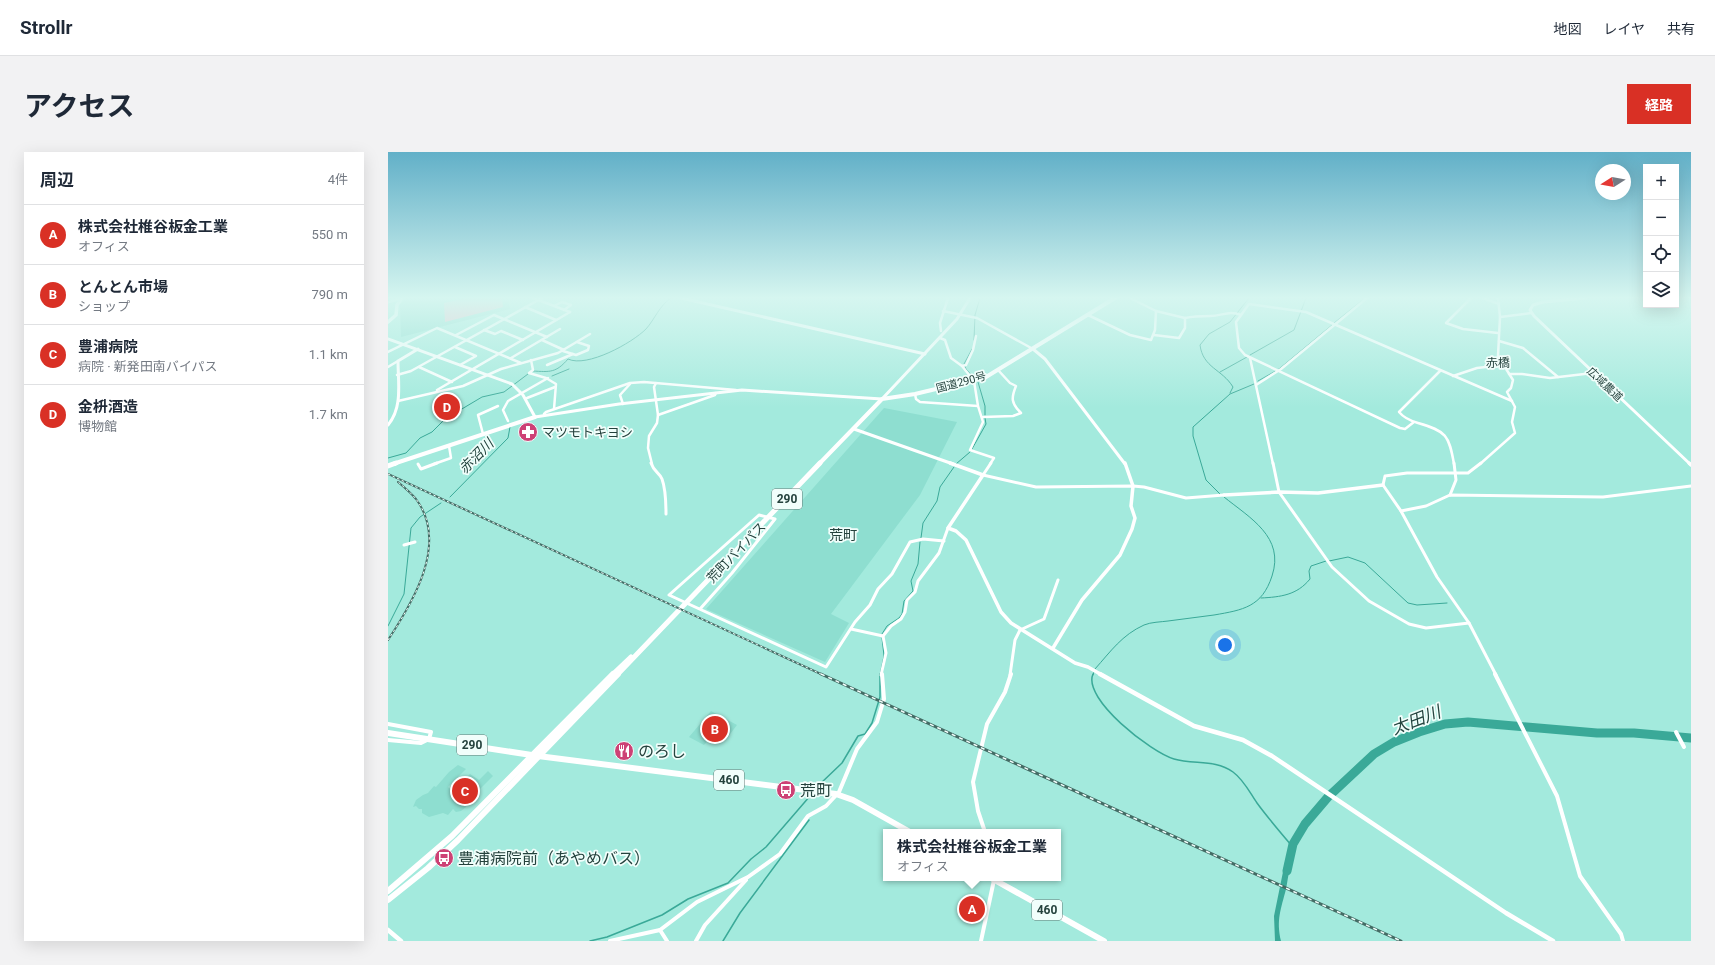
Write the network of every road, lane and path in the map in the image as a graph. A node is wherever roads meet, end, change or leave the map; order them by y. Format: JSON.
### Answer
{"nodes":[{"id":1,"x":420,"y":335,"type":"edge"},
{"id":2,"x":456,"y":335,"type":"edge"},
{"id":3,"x":476,"y":335,"type":"edge"},
{"id":4,"x":510,"y":335,"type":"edge"},
{"id":5,"x":532,"y":335,"type":"edge"},
{"id":6,"x":543,"y":335,"type":"edge"},
{"id":7,"x":551,"y":335,"type":"edge"},
{"id":8,"x":589,"y":335,"type":"edge"},
{"id":9,"x":842,"y":335,"type":"edge"},
{"id":10,"x":943,"y":335,"type":"edge"},
{"id":11,"x":1007,"y":335,"type":"edge"},
{"id":12,"x":1056,"y":335,"type":"edge"},
{"id":13,"x":1130,"y":335,"type":"edge"},
{"id":14,"x":1154,"y":335,"type":"joint"},
{"id":15,"x":1181,"y":335,"type":"edge"},
{"id":16,"x":1237,"y":335,"type":"edge"},
{"id":17,"x":1323,"y":335,"type":"edge"},
{"id":18,"x":1358,"y":335,"type":"edge"},
{"id":19,"x":1498,"y":335,"type":"edge"},
{"id":20,"x":1554,"y":335,"type":"edge"},
{"id":21,"x":976,"y":336,"type":"dead end"},
{"id":22,"x":547,"y":337,"type":"junction"},
{"id":23,"x":940,"y":338,"type":"junction"},
{"id":24,"x":388,"y":339,"type":"edge"},
{"id":25,"x":468,"y":340,"type":"junction"},
{"id":26,"x":523,"y":340,"type":"junction"},
{"id":27,"x":542,"y":340,"type":"junction"},
{"id":28,"x":1499,"y":341,"type":"junction"},
{"id":29,"x":577,"y":342,"type":"junction"},
{"id":30,"x":402,"y":344,"type":"junction"},
{"id":31,"x":455,"y":347,"type":"junction"},
{"id":32,"x":418,"y":349,"type":"junction"},
{"id":33,"x":1033,"y":349,"type":"junction"},
{"id":34,"x":564,"y":350,"type":"junction"},
{"id":35,"x":388,"y":352,"type":"edge"},
{"id":36,"x":499,"y":354,"type":"junction"},
{"id":37,"x":573,"y":354,"type":"junction"},
{"id":38,"x":925,"y":354,"type":"junction"},
{"id":39,"x":437,"y":356,"type":"junction"},
{"id":40,"x":511,"y":358,"type":"junction"},
{"id":41,"x":1250,"y":358,"type":"junction"},
{"id":42,"x":531,"y":360,"type":"junction"},
{"id":43,"x":398,"y":361,"type":"junction"},
{"id":44,"x":521,"y":363,"type":"junction"},
{"id":45,"x":460,"y":365,"type":"junction"},
{"id":46,"x":547,"y":365,"type":"dead end"},
{"id":47,"x":1503,"y":365,"type":"junction"},
{"id":48,"x":962,"y":366,"type":"junction"},
{"id":49,"x":388,"y":367,"type":"edge"},
{"id":50,"x":419,"y":367,"type":"junction"},
{"id":51,"x":472,"y":370,"type":"junction"},
{"id":52,"x":998,"y":370,"type":"junction"},
{"id":53,"x":1279,"y":370,"type":"junction"},
{"id":54,"x":1440,"y":370,"type":"junction"},
{"id":55,"x":1593,"y":373,"type":"junction"},
{"id":56,"x":1509,"y":374,"type":"junction"},
{"id":57,"x":397,"y":375,"type":"junction"},
{"id":58,"x":487,"y":375,"type":"junction"},
{"id":59,"x":1453,"y":376,"type":"junction"},
{"id":60,"x":1558,"y":377,"type":"junction"},
{"id":61,"x":548,"y":378,"type":"junction"},
{"id":62,"x":974,"y":381,"type":"junction"},
{"id":63,"x":452,"y":382,"type":"junction"},
{"id":64,"x":630,"y":383,"type":"junction"},
{"id":65,"x":656,"y":383,"type":"junction"},
{"id":66,"x":1256,"y":385,"type":"junction"},
{"id":67,"x":555,"y":386,"type":"junction"},
{"id":68,"x":740,"y":390,"type":"junction"},
{"id":69,"x":434,"y":392,"type":"junction"},
{"id":70,"x":523,"y":393,"type":"junction"},
{"id":71,"x":716,"y":393,"type":"junction"},
{"id":72,"x":915,"y":394,"type":"junction"},
{"id":73,"x":527,"y":398,"type":"junction"},
{"id":74,"x":882,"y":399,"type":"junction"},
{"id":75,"x":398,"y":400,"type":"junction"},
{"id":76,"x":656,"y":401,"type":"junction"},
{"id":77,"x":1512,"y":401,"type":"junction"},
{"id":78,"x":623,"y":404,"type":"junction"},
{"id":79,"x":498,"y":406,"type":"dead end"},
{"id":80,"x":978,"y":406,"type":"junction"},
{"id":81,"x":554,"y":409,"type":"junction"},
{"id":82,"x":544,"y":414,"type":"junction"},
{"id":83,"x":658,"y":415,"type":"junction"},
{"id":84,"x":534,"y":417,"type":"junction"},
{"id":85,"x":983,"y":417,"type":"junction"},
{"id":86,"x":508,"y":421,"type":"dead end"},
{"id":87,"x":1414,"y":422,"type":"junction"},
{"id":88,"x":388,"y":425,"type":"edge"},
{"id":89,"x":854,"y":429,"type":"junction"},
{"id":90,"x":483,"y":434,"type":"junction"},
{"id":91,"x":449,"y":446,"type":"junction"},
{"id":92,"x":418,"y":464,"type":"dead end"},
{"id":93,"x":1691,"y":465,"type":"edge"},
{"id":94,"x":388,"y":466,"type":"edge"},
{"id":95,"x":1455,"y":473,"type":"junction"},
{"id":96,"x":982,"y":475,"type":"junction"},
{"id":97,"x":1383,"y":485,"type":"junction"},
{"id":98,"x":1132,"y":486,"type":"junction"},
{"id":99,"x":1691,"y":486,"type":"edge"},
{"id":100,"x":1279,"y":492,"type":"junction"},
{"id":101,"x":1224,"y":495,"type":"joint"},
{"id":102,"x":1450,"y":495,"type":"junction"},
{"id":103,"x":1401,"y":511,"type":"junction"},
{"id":104,"x":666,"y":514,"type":"dead end"},
{"id":105,"x":770,"y":517,"type":"junction"},
{"id":106,"x":948,"y":528,"type":"junction"},
{"id":107,"x":944,"y":541,"type":"junction"},
{"id":108,"x":415,"y":542,"type":"dead end"},
{"id":109,"x":404,"y":545,"type":"dead end"},
{"id":110,"x":1058,"y":580,"type":"dead end"},
{"id":111,"x":700,"y":609,"type":"junction"},
{"id":112,"x":1469,"y":623,"type":"junction"},
{"id":113,"x":851,"y":629,"type":"junction"},
{"id":114,"x":1020,"y":630,"type":"junction"},
{"id":115,"x":884,"y":636,"type":"junction"},
{"id":116,"x":1053,"y":648,"type":"junction"},
{"id":117,"x":388,"y":724,"type":"edge"},
{"id":118,"x":1676,"y":732,"type":"dead end"},
{"id":119,"x":388,"y":733,"type":"edge"},
{"id":120,"x":429,"y":739,"type":"junction"},
{"id":121,"x":388,"y":740,"type":"edge"},
{"id":122,"x":1684,"y":747,"type":"dead end"},
{"id":123,"x":535,"y":756,"type":"junction"},
{"id":124,"x":836,"y":794,"type":"junction"},
{"id":125,"x":905,"y":829,"type":"edge"},
{"id":126,"x":984,"y":829,"type":"edge"},
{"id":127,"x":748,"y":877,"type":"junction"},
{"id":128,"x":993,"y":881,"type":"edge"},
{"id":129,"x":997,"y":881,"type":"edge"},
{"id":130,"x":388,"y":891,"type":"edge"},
{"id":131,"x":388,"y":900,"type":"edge"},
{"id":132,"x":388,"y":930,"type":"edge"},
{"id":133,"x":660,"y":930,"type":"junction"},
{"id":134,"x":401,"y":941,"type":"edge"},
{"id":135,"x":610,"y":941,"type":"edge"},
{"id":136,"x":667,"y":941,"type":"edge"},
{"id":137,"x":696,"y":941,"type":"edge"},
{"id":138,"x":981,"y":941,"type":"edge"},
{"id":139,"x":1104,"y":941,"type":"edge"},
{"id":140,"x":1553,"y":941,"type":"edge"},
{"id":141,"x":1623,"y":941,"type":"edge"}],
"edges":[{"from":1,"to":30,"type":"street"},
{"from":2,"to":25,"type":"street"},
{"from":3,"to":25,"type":"street"},
{"from":4,"to":26,"type":"street"},
{"from":5,"to":26,"type":"street"},
{"from":6,"to":22,"type":"street"},
{"from":7,"to":22,"type":"street"},
{"from":8,"to":29,"type":"street"},
{"from":9,"to":38,"type":"street"},
{"from":10,"to":23,"type":"street"},
{"from":11,"to":33,"type":"street"},
{"from":12,"to":33,"type":"highway","name":"国道290号"},
{"from":13,"to":14,"type":"street"},
{"from":14,"to":15,"type":"street"},
{"from":16,"to":41,"type":"street"},
{"from":17,"to":53,"type":"street"},
{"from":18,"to":54,"type":"street"},
{"from":19,"to":28,"type":"street"},
{"from":20,"to":55,"type":"street","name":"広域農道"},
{"from":21,"to":48,"type":"street"},
{"from":22,"to":27,"type":"street"},
{"from":23,"to":38,"type":"street"},
{"from":23,"to":48,"type":"street"},
{"from":24,"to":30,"type":"street"},
{"from":25,"to":31,"type":"street"},
{"from":25,"to":36,"type":"street"},
{"from":26,"to":36,"type":"street"},
{"from":27,"to":34,"type":"street"},
{"from":27,"to":40,"type":"street"},
{"from":28,"to":47,"type":"street"},
{"from":28,"to":60,"type":"street"},
{"from":29,"to":34,"type":"street"},
{"from":29,"to":37,"type":"street"},
{"from":30,"to":32,"type":"street"},
{"from":30,"to":35,"type":"street"},
{"from":31,"to":39,"type":"street"},
{"from":31,"to":45,"type":"street"},
{"from":32,"to":39,"type":"street"},
{"from":32,"to":43,"type":"street"},
{"from":33,"to":52,"type":"highway","name":"国道290号"},
{"from":33,"to":98,"type":"street"},
{"from":34,"to":37,"type":"street"},
{"from":34,"to":42,"type":"street"},
{"from":36,"to":40,"type":"street"},
{"from":36,"to":51,"type":"street"},
{"from":37,"to":46,"type":"street"},
{"from":38,"to":74,"type":"street"},
{"from":39,"to":45,"type":"street"},
{"from":39,"to":50,"type":"street"},
{"from":40,"to":44,"type":"street"},
{"from":41,"to":53,"type":"street"},
{"from":41,"to":66,"type":"street"},
{"from":42,"to":44,"type":"street"},
{"from":42,"to":61,"type":"street"},
{"from":43,"to":49,"type":"street"},
{"from":43,"to":57,"type":"street"},
{"from":44,"to":58,"type":"street"},
{"from":45,"to":51,"type":"street"},
{"from":47,"to":56,"type":"street"},
{"from":47,"to":59,"type":"street"},
{"from":48,"to":62,"type":"street"},
{"from":50,"to":57,"type":"street"},
{"from":50,"to":63,"type":"street"},
{"from":51,"to":58,"type":"street"},
{"from":51,"to":63,"type":"street"},
{"from":52,"to":62,"type":"highway","name":"国道290号"},
{"from":52,"to":85,"type":"street"},
{"from":53,"to":66,"type":"street"},
{"from":53,"to":87,"type":"street"},
{"from":54,"to":59,"type":"street"},
{"from":54,"to":87,"type":"street"},
{"from":55,"to":60,"type":"street"},
{"from":55,"to":93,"type":"street","name":"広域農道"},
{"from":56,"to":60,"type":"street"},
{"from":56,"to":77,"type":"street"},
{"from":57,"to":75,"type":"street"},
{"from":58,"to":69,"type":"street"},
{"from":58,"to":70,"type":"street"},
{"from":59,"to":77,"type":"street"},
{"from":61,"to":67,"type":"street"},
{"from":61,"to":70,"type":"street"},
{"from":62,"to":72,"type":"highway","name":"国道290号"},
{"from":62,"to":80,"type":"street"},
{"from":63,"to":69,"type":"street"},
{"from":64,"to":65,"type":"street"},
{"from":64,"to":78,"type":"street"},
{"from":64,"to":81,"type":"street"},
{"from":65,"to":68,"type":"street"},
{"from":65,"to":76,"type":"street"},
{"from":66,"to":100,"type":"street"},
{"from":67,"to":73,"type":"street"},
{"from":67,"to":81,"type":"street"},
{"from":68,"to":71,"type":"street"},
{"from":68,"to":74,"type":"street"},
{"from":69,"to":75,"type":"street"},
{"from":70,"to":73,"type":"street"},
{"from":70,"to":86,"type":"street"},
{"from":71,"to":76,"type":"street"},
{"from":71,"to":83,"type":"street"},
{"from":72,"to":74,"type":"highway","name":"国道290号"},
{"from":72,"to":80,"type":"street"},
{"from":73,"to":84,"type":"street"},
{"from":74,"to":89,"type":"highway","name":"荒町バイパス","number":"290"},
{"from":75,"to":88,"type":"street"},
{"from":76,"to":78,"type":"street"},
{"from":76,"to":83,"type":"street"},
{"from":77,"to":95,"type":"street"},
{"from":78,"to":82,"type":"street"},
{"from":79,"to":90,"type":"street"},
{"from":80,"to":85,"type":"street"},
{"from":81,"to":82,"type":"street"},
{"from":82,"to":84,"type":"street"},
{"from":83,"to":104,"type":"street"},
{"from":84,"to":90,"type":"highway"},
{"from":85,"to":96,"type":"street"},
{"from":87,"to":95,"type":"street"},
{"from":89,"to":96,"type":"street"},
{"from":89,"to":105,"type":"highway","name":"荒町バイパス","number":"290"},
{"from":90,"to":91,"type":"highway"},
{"from":91,"to":92,"type":"street"},
{"from":91,"to":94,"type":"highway"},
{"from":95,"to":97,"type":"street"},
{"from":95,"to":102,"type":"street"},
{"from":96,"to":98,"type":"street"},
{"from":96,"to":106,"type":"street"},
{"from":97,"to":100,"type":"street"},
{"from":97,"to":103,"type":"street"},
{"from":98,"to":101,"type":"street"},
{"from":98,"to":116,"type":"street"},
{"from":99,"to":102,"type":"street"},
{"from":100,"to":101,"type":"street"},
{"from":100,"to":112,"type":"street"},
{"from":102,"to":103,"type":"street"},
{"from":103,"to":112,"type":"street"},
{"from":105,"to":111,"type":"street"},
{"from":105,"to":111,"type":"street"},
{"from":105,"to":123,"type":"highway","name":"荒町バイパス","number":"290"},
{"from":106,"to":107,"type":"street"},
{"from":106,"to":114,"type":"street"},
{"from":107,"to":113,"type":"street"},
{"from":107,"to":115,"type":"street"},
{"from":108,"to":109,"type":"street"},
{"from":110,"to":114,"type":"street"},
{"from":111,"to":113,"type":"street"},
{"from":112,"to":141,"type":"street"},
{"from":113,"to":115,"type":"street"},
{"from":114,"to":116,"type":"street"},
{"from":114,"to":126,"type":"street"},
{"from":115,"to":124,"type":"street"},
{"from":116,"to":140,"type":"street"},
{"from":117,"to":120,"type":"street"},
{"from":118,"to":122,"type":"street"},
{"from":119,"to":120,"type":"highway","number":"290"},
{"from":120,"to":121,"type":"street"},
{"from":120,"to":123,"type":"highway","number":"290"},
{"from":123,"to":124,"type":"highway","number":"460"},
{"from":123,"to":130,"type":"highway"},
{"from":123,"to":131,"type":"highway"},
{"from":124,"to":125,"type":"highway","number":"460"},
{"from":124,"to":127,"type":"street"},
{"from":127,"to":133,"type":"street"},
{"from":127,"to":137,"type":"street"},
{"from":128,"to":138,"type":"street"},
{"from":129,"to":139,"type":"highway","number":"460"},
{"from":132,"to":134,"type":"street"},
{"from":133,"to":135,"type":"street"},
{"from":133,"to":136,"type":"street"}]}
